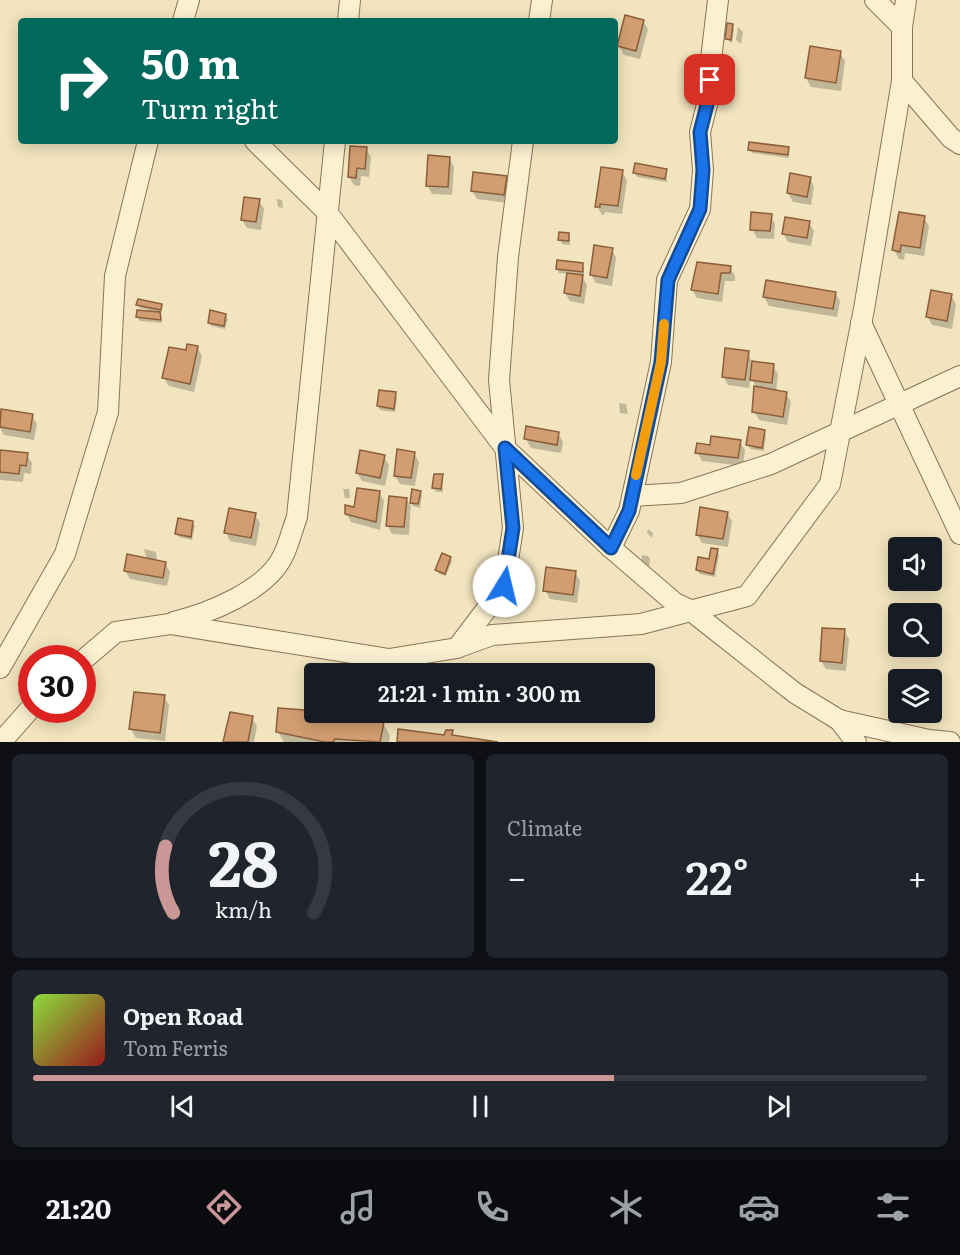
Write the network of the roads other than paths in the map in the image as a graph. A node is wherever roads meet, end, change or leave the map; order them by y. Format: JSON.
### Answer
{"nodes":[{"id":1,"x":188,"y":0,"type":"edge"},
{"id":2,"x":350,"y":0,"type":"edge"},
{"id":3,"x":542,"y":0,"type":"edge"},
{"id":4,"x":718,"y":0,"type":"edge"},
{"id":5,"x":875,"y":0,"type":"edge"},
{"id":6,"x":906,"y":0,"type":"edge"},
{"id":7,"x":184,"y":18,"type":"edge"},
{"id":8,"x":193,"y":18,"type":"edge"},
{"id":9,"x":348,"y":18,"type":"edge"},
{"id":10,"x":539,"y":18,"type":"edge"},
{"id":11,"x":902,"y":27,"type":"junction"},
{"id":12,"x":902,"y":81,"type":"junction"},
{"id":13,"x":147,"y":144,"type":"edge"},
{"id":14,"x":258,"y":144,"type":"edge"},
{"id":15,"x":334,"y":144,"type":"edge"},
{"id":16,"x":523,"y":144,"type":"edge"},
{"id":17,"x":960,"y":144,"type":"edge"},
{"id":18,"x":327,"y":212,"type":"junction"},
{"id":19,"x":861,"y":323,"type":"junction"},
{"id":20,"x":960,"y":376,"type":"edge"},
{"id":21,"x":899,"y":404,"type":"junction"},
{"id":22,"x":840,"y":434,"type":"junction"},
{"id":23,"x":505,"y":448,"type":"junction"},
{"id":24,"x":632,"y":496,"type":"junction"},
{"id":25,"x":960,"y":534,"type":"edge"},
{"id":26,"x":611,"y":548,"type":"junction"},
{"id":27,"x":690,"y":610,"type":"junction"},
{"id":28,"x":170,"y":624,"type":"junction"},
{"id":29,"x":457,"y":648,"type":"junction"},
{"id":30,"x":96,"y":649,"type":"edge"},
{"id":31,"x":0,"y":668,"type":"edge"},
{"id":32,"x":839,"y":720,"type":"junction"},
{"id":33,"x":18,"y":723,"type":"edge"},
{"id":34,"x":7,"y":736,"type":"edge"},
{"id":35,"x":856,"y":742,"type":"edge"},
{"id":36,"x":950,"y":742,"type":"edge"}],
"edges":[{"from":1,"to":7,"type":"street"},
{"from":1,"to":8,"type":"street"},
{"from":2,"to":9,"type":"street"},
{"from":3,"to":10,"type":"street"},
{"from":4,"to":24,"type":"street"},
{"from":5,"to":11,"type":"street"},
{"from":6,"to":11,"type":"street"},
{"from":11,"to":12,"type":"street"},
{"from":12,"to":17,"type":"street"},
{"from":12,"to":19,"type":"street"},
{"from":13,"to":31,"type":"street"},
{"from":14,"to":18,"type":"street"},
{"from":15,"to":18,"type":"street"},
{"from":16,"to":23,"type":"street"},
{"from":18,"to":23,"type":"street"},
{"from":18,"to":28,"type":"street"},
{"from":19,"to":21,"type":"street"},
{"from":19,"to":22,"type":"street"},
{"from":20,"to":21,"type":"street"},
{"from":21,"to":22,"type":"street"},
{"from":21,"to":25,"type":"street"},
{"from":22,"to":24,"type":"street"},
{"from":22,"to":27,"type":"street"},
{"from":23,"to":26,"type":"street"},
{"from":23,"to":29,"type":"street"},
{"from":24,"to":26,"type":"street"},
{"from":26,"to":27,"type":"street"},
{"from":27,"to":29,"type":"street"},
{"from":27,"to":32,"type":"street"},
{"from":28,"to":29,"type":"street"},
{"from":28,"to":30,"type":"street"},
{"from":32,"to":35,"type":"street"},
{"from":32,"to":36,"type":"street"},
{"from":33,"to":34,"type":"street"}]}
